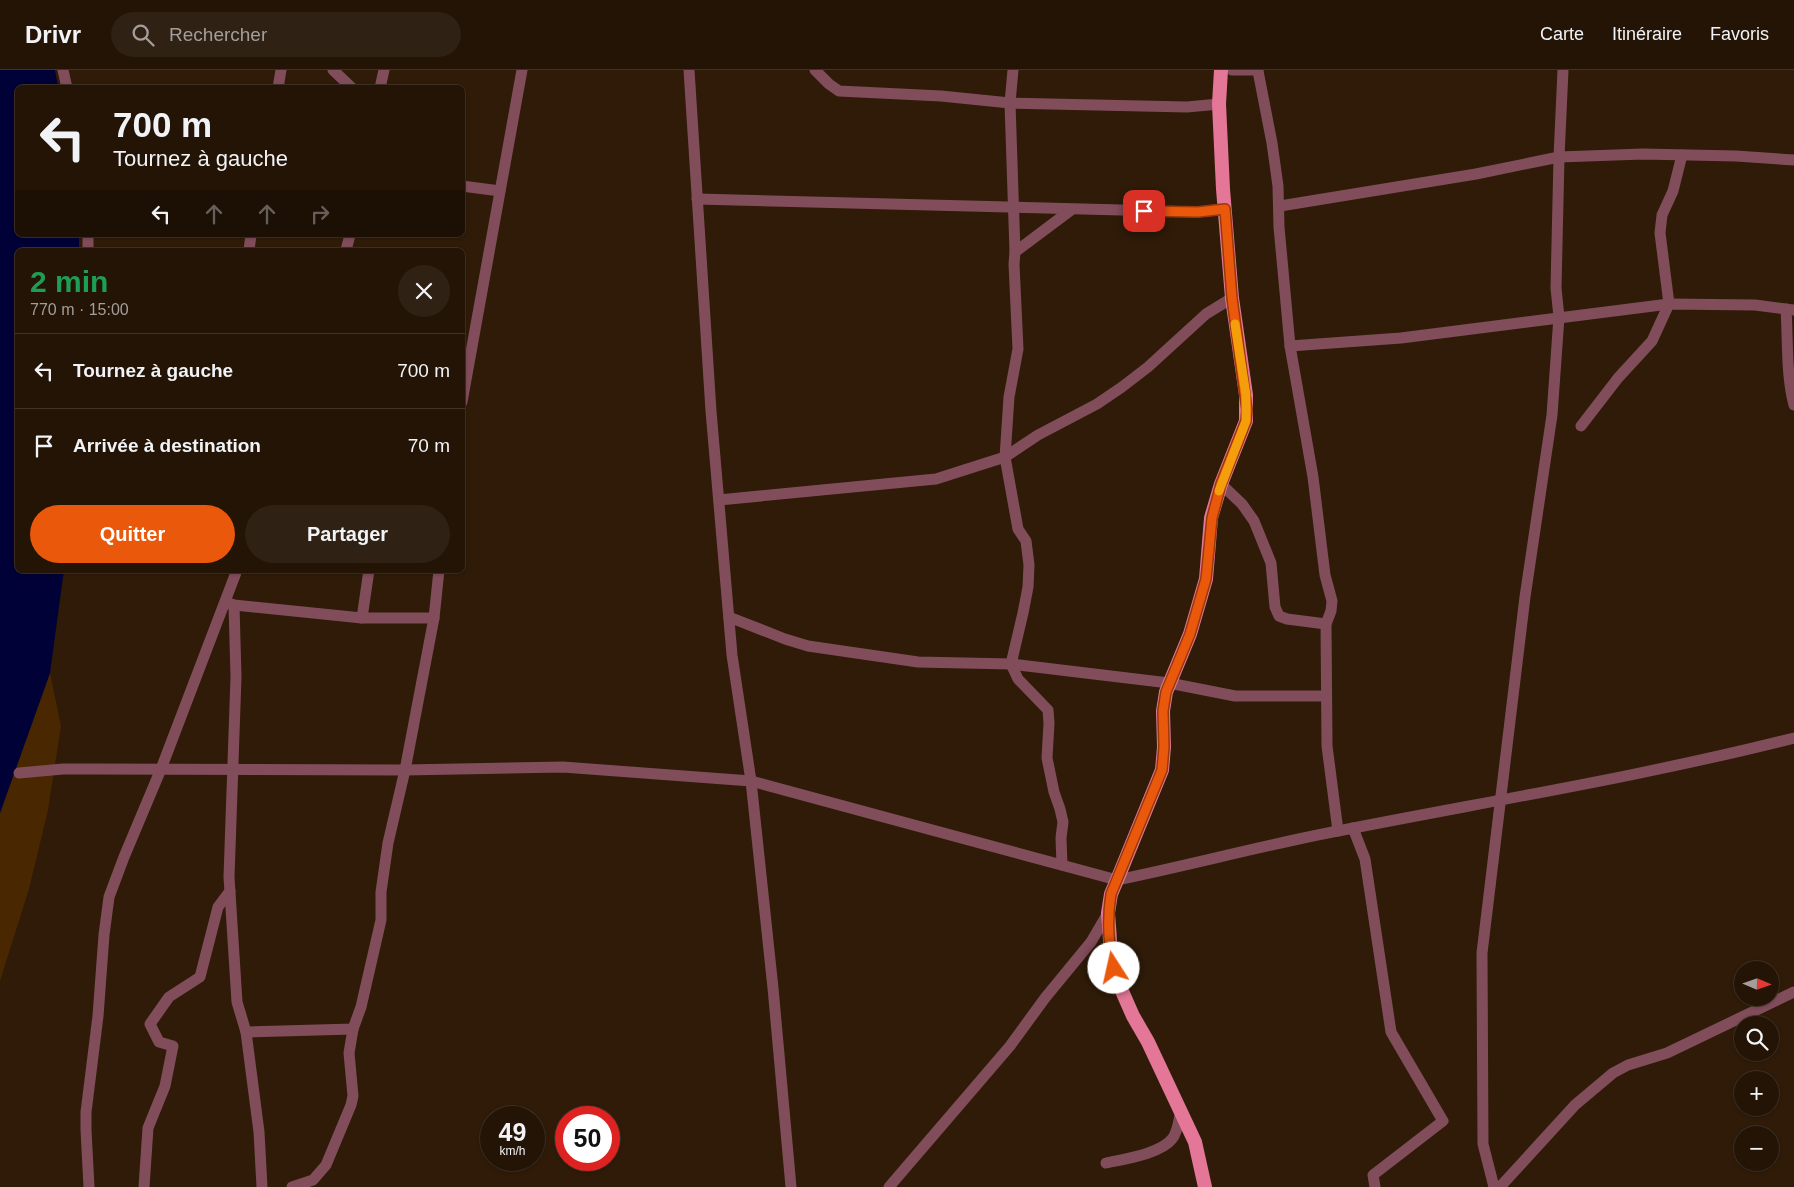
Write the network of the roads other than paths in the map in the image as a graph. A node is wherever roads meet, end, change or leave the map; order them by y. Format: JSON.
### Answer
{"nodes":[{"id":1,"x":63,"y":70,"type":"edge"},
{"id":2,"x":281,"y":70,"type":"edge"},
{"id":3,"x":333,"y":70,"type":"edge"},
{"id":4,"x":384,"y":70,"type":"edge"},
{"id":5,"x":522,"y":70,"type":"edge"},
{"id":6,"x":689,"y":70,"type":"edge"},
{"id":7,"x":815,"y":70,"type":"edge"},
{"id":8,"x":1013,"y":70,"type":"edge"},
{"id":9,"x":1221,"y":70,"type":"edge"},
{"id":10,"x":1232,"y":70,"type":"edge"},
{"id":11,"x":1258,"y":70,"type":"edge"},
{"id":12,"x":1563,"y":70,"type":"edge"},
{"id":13,"x":66,"y":85,"type":"edge"},
{"id":14,"x":278,"y":85,"type":"edge"},
{"id":15,"x":349,"y":85,"type":"edge"},
{"id":16,"x":381,"y":85,"type":"edge"},
{"id":17,"x":1010,"y":103,"type":"junction"},
{"id":18,"x":1219,"y":104,"type":"junction"},
{"id":19,"x":1682,"y":155,"type":"junction"},
{"id":20,"x":1559,"y":157,"type":"junction"},
{"id":21,"x":1794,"y":160,"type":"edge"},
{"id":22,"x":465,"y":186,"type":"edge"},
{"id":23,"x":500,"y":191,"type":"junction"},
{"id":24,"x":697,"y":199,"type":"junction"},
{"id":25,"x":1280,"y":206,"type":"junction"},
{"id":26,"x":1013,"y":207,"type":"junction"},
{"id":27,"x":1225,"y":209,"type":"junction"},
{"id":28,"x":1071,"y":210,"type":"junction"},
{"id":29,"x":1015,"y":252,"type":"junction"},
{"id":30,"x":1232,"y":298,"type":"junction"},
{"id":31,"x":1668,"y":304,"type":"junction"},
{"id":32,"x":1790,"y":309,"type":"edge"},
{"id":33,"x":1559,"y":317,"type":"junction"},
{"id":34,"x":467,"y":345,"type":"edge"},
{"id":35,"x":1290,"y":346,"type":"junction"},
{"id":36,"x":465,"y":368,"type":"edge"},
{"id":37,"x":1794,"y":405,"type":"edge"},
{"id":38,"x":1581,"y":426,"type":"dead end"},
{"id":39,"x":1005,"y":458,"type":"junction"},
{"id":40,"x":1221,"y":484,"type":"junction"},
{"id":41,"x":719,"y":500,"type":"junction"},
{"id":42,"x":237,"y":573,"type":"edge"},
{"id":43,"x":369,"y":573,"type":"edge"},
{"id":44,"x":439,"y":573,"type":"edge"},
{"id":45,"x":230,"y":604,"type":"junction"},
{"id":46,"x":728,"y":617,"type":"junction"},
{"id":47,"x":362,"y":618,"type":"junction"},
{"id":48,"x":434,"y":618,"type":"junction"},
{"id":49,"x":1326,"y":624,"type":"junction"},
{"id":50,"x":1011,"y":664,"type":"junction"},
{"id":51,"x":1169,"y":683,"type":"junction"},
{"id":52,"x":1326,"y":696,"type":"junction"},
{"id":53,"x":1794,"y":738,"type":"edge"},
{"id":54,"x":161,"y":769,"type":"junction"},
{"id":55,"x":232,"y":769,"type":"junction"},
{"id":56,"x":405,"y":770,"type":"junction"},
{"id":57,"x":19,"y":774,"type":"dead end"},
{"id":58,"x":751,"y":781,"type":"junction"},
{"id":59,"x":1502,"y":799,"type":"junction"},
{"id":60,"x":1353,"y":828,"type":"junction"},
{"id":61,"x":1338,"y":831,"type":"junction"},
{"id":62,"x":1062,"y":865,"type":"junction"},
{"id":63,"x":1116,"y":880,"type":"junction"},
{"id":64,"x":230,"y":891,"type":"junction"},
{"id":65,"x":1108,"y":913,"type":"junction"},
{"id":66,"x":1794,"y":992,"type":"edge"},
{"id":67,"x":353,"y":1029,"type":"junction"},
{"id":68,"x":246,"y":1032,"type":"junction"},
{"id":69,"x":1181,"y":1110,"type":"junction"},
{"id":70,"x":1106,"y":1163,"type":"dead end"},
{"id":71,"x":90,"y":1187,"type":"edge"},
{"id":72,"x":144,"y":1187,"type":"edge"},
{"id":73,"x":262,"y":1187,"type":"edge"},
{"id":74,"x":292,"y":1187,"type":"edge"},
{"id":75,"x":791,"y":1187,"type":"edge"},
{"id":76,"x":888,"y":1187,"type":"edge"},
{"id":77,"x":1205,"y":1187,"type":"edge"},
{"id":78,"x":1375,"y":1187,"type":"edge"},
{"id":79,"x":1494,"y":1187,"type":"edge"},
{"id":80,"x":1500,"y":1187,"type":"edge"}],
"edges":[{"from":1,"to":13,"type":"street"},
{"from":2,"to":14,"type":"street"},
{"from":3,"to":15,"type":"street"},
{"from":4,"to":16,"type":"street"},
{"from":5,"to":23,"type":"street"},
{"from":6,"to":24,"type":"street"},
{"from":7,"to":17,"type":"street"},
{"from":8,"to":17,"type":"street"},
{"from":9,"to":18,"type":"main road"},
{"from":10,"to":11,"type":"street"},
{"from":11,"to":25,"type":"street"},
{"from":12,"to":20,"type":"street"},
{"from":17,"to":18,"type":"street"},
{"from":17,"to":26,"type":"street"},
{"from":18,"to":27,"type":"main road"},
{"from":19,"to":20,"type":"street"},
{"from":19,"to":21,"type":"street"},
{"from":19,"to":31,"type":"street"},
{"from":20,"to":25,"type":"street"},
{"from":20,"to":33,"type":"street"},
{"from":22,"to":23,"type":"street"},
{"from":23,"to":34,"type":"street"},
{"from":24,"to":26,"type":"street"},
{"from":24,"to":41,"type":"street"},
{"from":25,"to":35,"type":"street"},
{"from":26,"to":28,"type":"street"},
{"from":26,"to":29,"type":"street"},
{"from":27,"to":28,"type":"street"},
{"from":27,"to":30,"type":"main road"},
{"from":28,"to":29,"type":"street"},
{"from":29,"to":39,"type":"street"},
{"from":30,"to":39,"type":"street"},
{"from":30,"to":40,"type":"main road"},
{"from":31,"to":32,"type":"street"},
{"from":31,"to":33,"type":"street"},
{"from":31,"to":38,"type":"street"},
{"from":32,"to":37,"type":"street"},
{"from":33,"to":35,"type":"street"},
{"from":33,"to":59,"type":"street"},
{"from":34,"to":36,"type":"street"},
{"from":35,"to":49,"type":"street"},
{"from":39,"to":41,"type":"street"},
{"from":39,"to":50,"type":"street"},
{"from":40,"to":49,"type":"street"},
{"from":40,"to":51,"type":"main road"},
{"from":41,"to":46,"type":"street"},
{"from":42,"to":45,"type":"street"},
{"from":43,"to":47,"type":"street"},
{"from":44,"to":48,"type":"street"},
{"from":45,"to":47,"type":"street"},
{"from":45,"to":54,"type":"street"},
{"from":45,"to":55,"type":"street"},
{"from":46,"to":50,"type":"street"},
{"from":46,"to":58,"type":"street"},
{"from":47,"to":48,"type":"street"},
{"from":48,"to":56,"type":"street"},
{"from":49,"to":52,"type":"street"},
{"from":50,"to":51,"type":"street"},
{"from":50,"to":62,"type":"street"},
{"from":51,"to":52,"type":"street"},
{"from":51,"to":63,"type":"main road"},
{"from":52,"to":61,"type":"street"},
{"from":53,"to":59,"type":"street"},
{"from":54,"to":55,"type":"street"},
{"from":54,"to":57,"type":"street"},
{"from":54,"to":71,"type":"street"},
{"from":55,"to":56,"type":"street"},
{"from":55,"to":64,"type":"street"},
{"from":56,"to":58,"type":"street"},
{"from":56,"to":67,"type":"street"},
{"from":58,"to":62,"type":"street"},
{"from":58,"to":75,"type":"street"},
{"from":59,"to":60,"type":"street"},
{"from":59,"to":79,"type":"street"},
{"from":60,"to":61,"type":"street"},
{"from":60,"to":78,"type":"street"},
{"from":61,"to":63,"type":"street"},
{"from":62,"to":63,"type":"street"},
{"from":63,"to":65,"type":"main road"},
{"from":64,"to":68,"type":"street"},
{"from":64,"to":72,"type":"street"},
{"from":65,"to":69,"type":"main road"},
{"from":65,"to":76,"type":"street"},
{"from":66,"to":80,"type":"street"},
{"from":67,"to":68,"type":"street"},
{"from":67,"to":74,"type":"street"},
{"from":68,"to":73,"type":"street"},
{"from":69,"to":70,"type":"street"},
{"from":69,"to":77,"type":"main road"}]}
